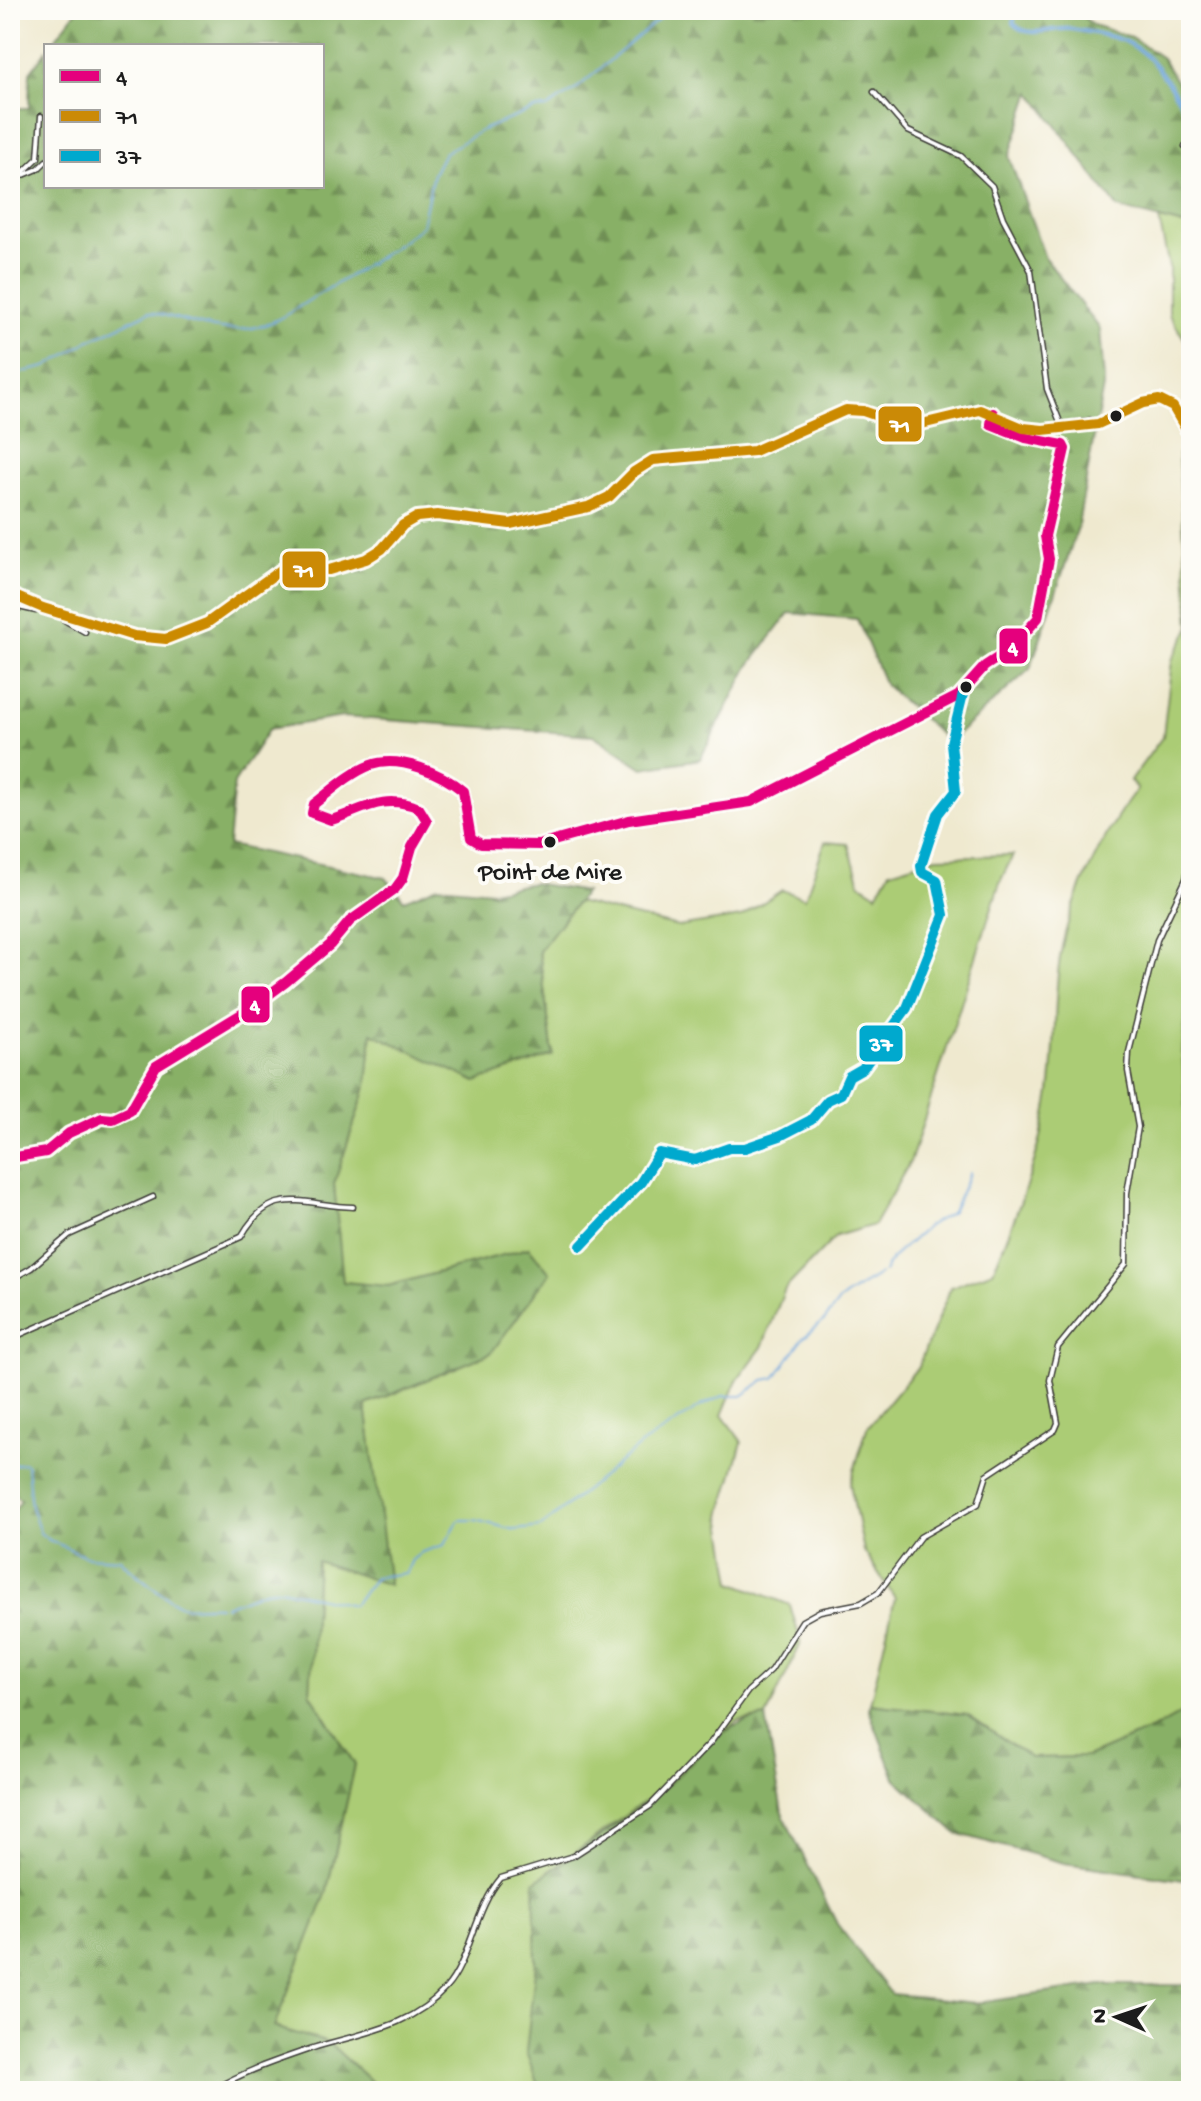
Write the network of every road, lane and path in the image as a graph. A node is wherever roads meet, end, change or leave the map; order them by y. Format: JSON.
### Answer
{"nodes":[{"id":1,"x":1178,"y":10,"type":"edge"},
{"id":2,"x":1191,"y":15,"type":"edge"},
{"id":3,"x":874,"y":92,"type":"dead end"},
{"id":4,"x":41,"y":116,"type":"dead end"},
{"id":5,"x":44,"y":163,"type":"edge"},
{"id":6,"x":17,"y":178,"type":"junction"},
{"id":7,"x":10,"y":190,"type":"edge"},
{"id":8,"x":993,"y":413,"type":"junction"},
{"id":9,"x":1101,"y":423,"type":"junction"},
{"id":10,"x":1191,"y":438,"type":"edge"},
{"id":11,"x":10,"y":594,"type":"edge"},
{"id":12,"x":10,"y":605,"type":"edge"},
{"id":13,"x":43,"y":608,"type":"junction"},
{"id":14,"x":85,"y":632,"type":"dead end"},
{"id":15,"x":964,"y":690,"type":"junction"},
{"id":16,"x":1191,"y":855,"type":"edge"},
{"id":17,"x":10,"y":1158,"type":"edge"},
{"id":18,"x":153,"y":1197,"type":"dead end"},
{"id":19,"x":353,"y":1207,"type":"dead end"},
{"id":20,"x":581,"y":1246,"type":"dead end"},
{"id":21,"x":10,"y":1280,"type":"edge"},
{"id":22,"x":10,"y":1339,"type":"edge"},
{"id":23,"x":211,"y":2091,"type":"edge"}],
"edges":[{"from":1,"to":2,"type":"street"},
{"from":3,"to":9,"type":"street"},
{"from":4,"to":6,"type":"street"},
{"from":5,"to":6,"type":"street"},
{"from":6,"to":7,"type":"street"},
{"from":8,"to":9,"type":"street"},
{"from":8,"to":13,"type":"street"},
{"from":8,"to":15,"type":"street"},
{"from":9,"to":10,"type":"street"},
{"from":11,"to":13,"type":"street"},
{"from":12,"to":13,"type":"street"},
{"from":13,"to":14,"type":"street"},
{"from":15,"to":17,"type":"street"},
{"from":15,"to":20,"type":"street"},
{"from":16,"to":23,"type":"street"},
{"from":18,"to":21,"type":"street"},
{"from":19,"to":22,"type":"street"}]}
